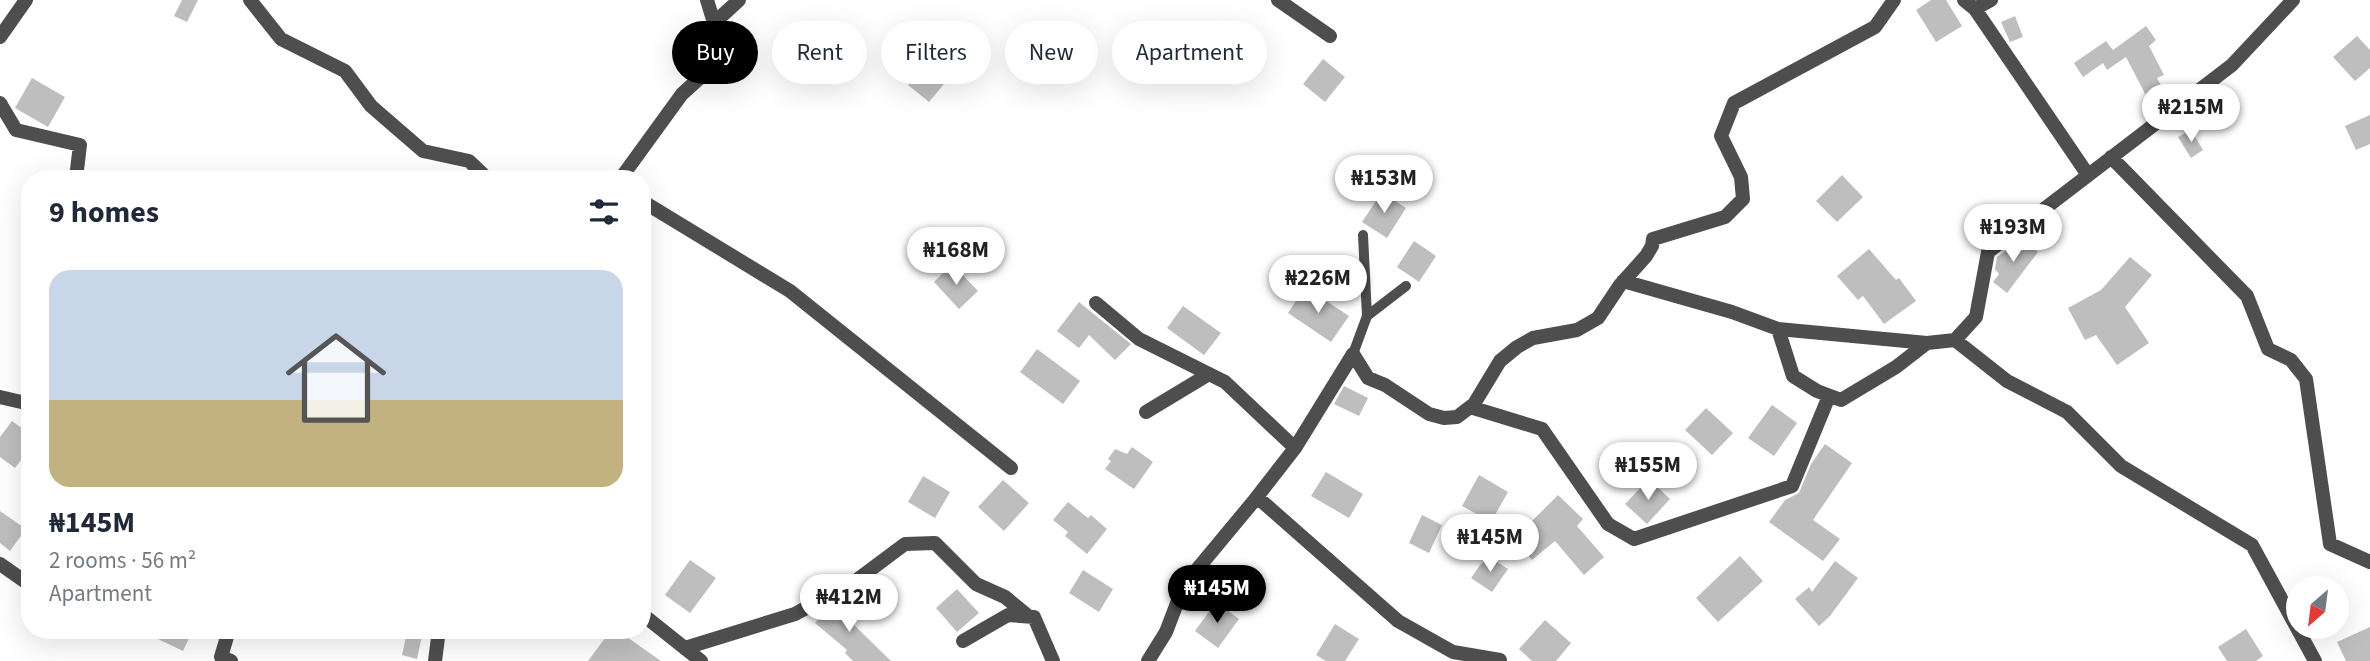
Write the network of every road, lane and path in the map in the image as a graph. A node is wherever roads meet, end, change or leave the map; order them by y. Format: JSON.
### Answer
{"nodes":[{"id":1,"x":26,"y":0,"type":"edge"},
{"id":2,"x":250,"y":0,"type":"edge"},
{"id":3,"x":707,"y":0,"type":"edge"},
{"id":4,"x":739,"y":0,"type":"edge"},
{"id":5,"x":1278,"y":0,"type":"edge"},
{"id":6,"x":1894,"y":0,"type":"edge"},
{"id":7,"x":1991,"y":0,"type":"edge"},
{"id":8,"x":2293,"y":0,"type":"edge"},
{"id":9,"x":1970,"y":5,"type":"edge"},
{"id":10,"x":713,"y":21,"type":"edge"},
{"id":11,"x":716,"y":21,"type":"edge"},
{"id":12,"x":1330,"y":36,"type":"dead end"},
{"id":13,"x":0,"y":37,"type":"edge"},
{"id":14,"x":693,"y":84,"type":"edge"},
{"id":15,"x":0,"y":103,"type":"edge"},
{"id":16,"x":2111,"y":158,"type":"junction"},
{"id":17,"x":76,"y":170,"type":"edge"},
{"id":18,"x":479,"y":170,"type":"edge"},
{"id":19,"x":627,"y":170,"type":"edge"},
{"id":20,"x":2088,"y":175,"type":"junction"},
{"id":21,"x":651,"y":206,"type":"edge"},
{"id":22,"x":1363,"y":235,"type":"dead end"},
{"id":23,"x":1623,"y":281,"type":"junction"},
{"id":24,"x":1406,"y":286,"type":"dead end"},
{"id":25,"x":1096,"y":303,"type":"dead end"},
{"id":26,"x":1367,"y":316,"type":"junction"},
{"id":27,"x":1778,"y":329,"type":"junction"},
{"id":28,"x":1955,"y":340,"type":"junction"},
{"id":29,"x":1927,"y":343,"type":"junction"},
{"id":30,"x":1353,"y":354,"type":"junction"},
{"id":31,"x":1209,"y":374,"type":"junction"},
{"id":32,"x":1829,"y":396,"type":"junction"},
{"id":33,"x":0,"y":397,"type":"edge"},
{"id":34,"x":21,"y":402,"type":"edge"},
{"id":35,"x":1470,"y":407,"type":"junction"},
{"id":36,"x":1146,"y":412,"type":"dead end"},
{"id":37,"x":1295,"y":448,"type":"junction"},
{"id":38,"x":1011,"y":468,"type":"dead end"},
{"id":39,"x":1257,"y":497,"type":"junction"},
{"id":40,"x":2370,"y":562,"type":"edge"},
{"id":41,"x":0,"y":564,"type":"edge"},
{"id":42,"x":21,"y":579,"type":"edge"},
{"id":43,"x":1028,"y":616,"type":"junction"},
{"id":44,"x":651,"y":621,"type":"edge"},
{"id":45,"x":226,"y":639,"type":"edge"},
{"id":46,"x":438,"y":639,"type":"edge"},
{"id":47,"x":963,"y":641,"type":"dead end"},
{"id":48,"x":685,"y":648,"type":"junction"},
{"id":49,"x":231,"y":661,"type":"edge"},
{"id":50,"x":435,"y":661,"type":"edge"},
{"id":51,"x":701,"y":661,"type":"edge"},
{"id":52,"x":1053,"y":661,"type":"edge"},
{"id":53,"x":1148,"y":661,"type":"edge"},
{"id":54,"x":1498,"y":661,"type":"edge"},
{"id":55,"x":2315,"y":661,"type":"edge"}],
"edges":[{"from":1,"to":13,"type":"street"},
{"from":2,"to":18,"type":"street"},
{"from":3,"to":10,"type":"street"},
{"from":4,"to":11,"type":"street"},
{"from":5,"to":12,"type":"street"},
{"from":6,"to":23,"type":"street"},
{"from":7,"to":9,"type":"street"},
{"from":8,"to":16,"type":"street"},
{"from":9,"to":20,"type":"street"},
{"from":14,"to":19,"type":"street"},
{"from":15,"to":17,"type":"street"},
{"from":16,"to":20,"type":"street"},
{"from":16,"to":40,"type":"street"},
{"from":20,"to":28,"type":"street"},
{"from":21,"to":38,"type":"street"},
{"from":22,"to":26,"type":"lane"},
{"from":23,"to":27,"type":"street"},
{"from":23,"to":35,"type":"street"},
{"from":24,"to":26,"type":"lane"},
{"from":25,"to":31,"type":"street"},
{"from":26,"to":30,"type":"lane"},
{"from":27,"to":29,"type":"street"},
{"from":27,"to":32,"type":"street"},
{"from":28,"to":29,"type":"street"},
{"from":28,"to":55,"type":"street"},
{"from":29,"to":32,"type":"street"},
{"from":30,"to":35,"type":"street"},
{"from":30,"to":37,"type":"street"},
{"from":31,"to":36,"type":"street"},
{"from":31,"to":37,"type":"street"},
{"from":32,"to":35,"type":"street"},
{"from":33,"to":34,"type":"street"},
{"from":37,"to":39,"type":"street"},
{"from":39,"to":53,"type":"street"},
{"from":39,"to":54,"type":"street"},
{"from":41,"to":42,"type":"street"},
{"from":43,"to":47,"type":"street"},
{"from":43,"to":48,"type":"street"},
{"from":43,"to":52,"type":"street"},
{"from":44,"to":48,"type":"street"},
{"from":45,"to":49,"type":"street"},
{"from":46,"to":50,"type":"street"},
{"from":48,"to":51,"type":"street"}]}
